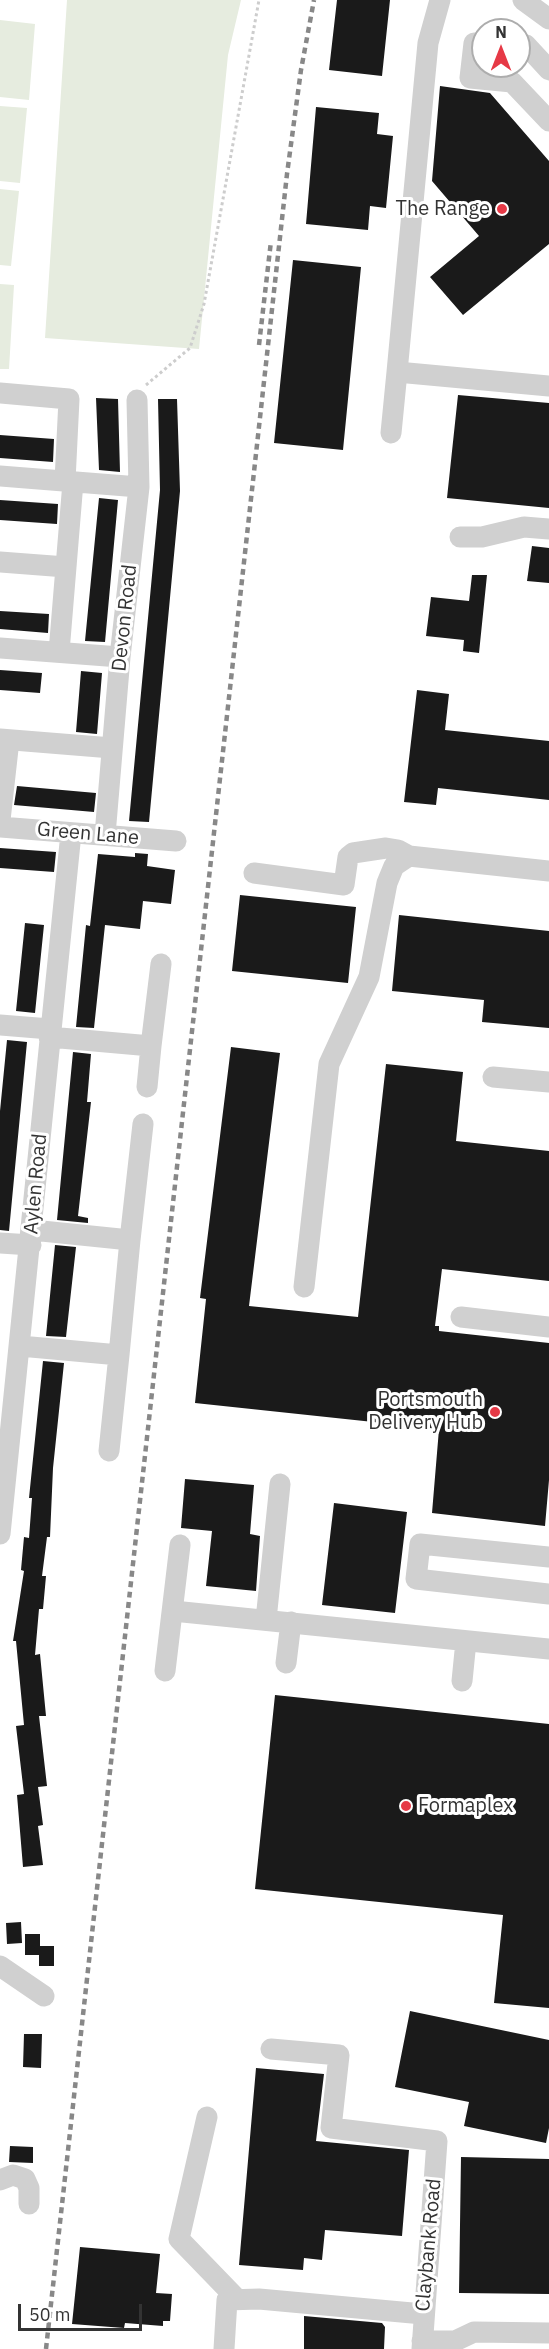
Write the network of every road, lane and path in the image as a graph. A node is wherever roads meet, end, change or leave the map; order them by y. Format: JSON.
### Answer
{"nodes":[{"id":1,"x":259,"y":0,"type":"edge"},
{"id":2,"x":523,"y":0,"type":"edge"},
{"id":3,"x":441,"y":4,"type":"edge"},
{"id":4,"x":549,"y":19,"type":"edge"},
{"id":5,"x":531,"y":50,"type":"edge"},
{"id":6,"x":471,"y":69,"type":"edge"},
{"id":7,"x":549,"y":70,"type":"edge"},
{"id":8,"x":549,"y":121,"type":"edge"},
{"id":9,"x":397,"y":372,"type":"junction"},
{"id":10,"x":549,"y":386,"type":"edge"},
{"id":11,"x":0,"y":393,"type":"edge"},
{"id":12,"x":137,"y":400,"type":"joint"},
{"id":13,"x":391,"y":433,"type":"dead end"},
{"id":14,"x":0,"y":476,"type":"edge"},
{"id":15,"x":69,"y":481,"type":"junction"},
{"id":16,"x":139,"y":487,"type":"junction"},
{"id":17,"x":549,"y":529,"type":"edge"},
{"id":18,"x":460,"y":537,"type":"dead end"},
{"id":19,"x":0,"y":562,"type":"edge"},
{"id":20,"x":66,"y":567,"type":"junction"},
{"id":21,"x":0,"y":648,"type":"edge"},
{"id":22,"x":60,"y":652,"type":"junction"},
{"id":23,"x":120,"y":657,"type":"junction"},
{"id":24,"x":5,"y":739,"type":"edge"},
{"id":25,"x":112,"y":748,"type":"junction"},
{"id":26,"x":0,"y":820,"type":"edge"},
{"id":27,"x":0,"y":827,"type":"edge"},
{"id":28,"x":71,"y":833,"type":"junction"},
{"id":29,"x":105,"y":835,"type":"junction"},
{"id":30,"x":176,"y":841,"type":"dead end"},
{"id":31,"x":401,"y":861,"type":"junction"},
{"id":32,"x":549,"y":871,"type":"edge"},
{"id":33,"x":254,"y":873,"type":"dead end"},
{"id":34,"x":161,"y":963,"type":"dead end"},
{"id":35,"x":0,"y":1025,"type":"edge"},
{"id":36,"x":50,"y":1033,"type":"junction"},
{"id":37,"x":151,"y":1046,"type":"junction"},
{"id":38,"x":493,"y":1077,"type":"dead end"},
{"id":39,"x":549,"y":1082,"type":"edge"},
{"id":40,"x":147,"y":1087,"type":"dead end"},
{"id":41,"x":143,"y":1124,"type":"dead end"},
{"id":42,"x":32,"y":1238,"type":"junction"},
{"id":43,"x":130,"y":1239,"type":"junction"},
{"id":44,"x":0,"y":1242,"type":"edge"},
{"id":45,"x":304,"y":1287,"type":"dead end"},
{"id":46,"x":461,"y":1317,"type":"dead end"},
{"id":47,"x":549,"y":1327,"type":"edge"},
{"id":48,"x":20,"y":1346,"type":"junction"},
{"id":49,"x":119,"y":1355,"type":"junction"},
{"id":50,"x":109,"y":1451,"type":"dead end"},
{"id":51,"x":4,"y":1452,"type":"edge"},
{"id":52,"x":280,"y":1484,"type":"dead end"},
{"id":53,"x":0,"y":1534,"type":"edge"},
{"id":54,"x":180,"y":1545,"type":"dead end"},
{"id":55,"x":549,"y":1557,"type":"edge"},
{"id":56,"x":549,"y":1594,"type":"edge"},
{"id":57,"x":173,"y":1611,"type":"junction"},
{"id":58,"x":266,"y":1620,"type":"junction"},
{"id":59,"x":291,"y":1622,"type":"junction"},
{"id":60,"x":466,"y":1641,"type":"junction"},
{"id":61,"x":549,"y":1649,"type":"edge"},
{"id":62,"x":286,"y":1663,"type":"dead end"},
{"id":63,"x":165,"y":1671,"type":"dead end"},
{"id":64,"x":462,"y":1682,"type":"dead end"},
{"id":65,"x":0,"y":1966,"type":"edge"},
{"id":66,"x":44,"y":1996,"type":"dead end"},
{"id":67,"x":271,"y":2049,"type":"dead end"},
{"id":68,"x":207,"y":2117,"type":"dead end"},
{"id":69,"x":0,"y":2180,"type":"edge"},
{"id":70,"x":29,"y":2204,"type":"dead end"},
{"id":71,"x":237,"y":2299,"type":"junction"},
{"id":72,"x":423,"y":2314,"type":"junction"},
{"id":73,"x":549,"y":2333,"type":"edge"},
{"id":74,"x":422,"y":2345,"type":"edge"},
{"id":75,"x":224,"y":2349,"type":"edge"}],
"edges":[{"from":1,"to":12,"type":"path"},
{"from":2,"to":4,"type":"street"},
{"from":3,"to":9,"type":"street"},
{"from":5,"to":7,"type":"street"},
{"from":6,"to":8,"type":"street"},
{"from":9,"to":10,"type":"street"},
{"from":9,"to":13,"type":"street"},
{"from":11,"to":15,"type":"street"},
{"from":12,"to":16,"type":"street","name":"Devon Road"},
{"from":14,"to":15,"type":"street"},
{"from":15,"to":16,"type":"street"},
{"from":15,"to":20,"type":"street"},
{"from":16,"to":23,"type":"street","name":"Devon Road"},
{"from":17,"to":18,"type":"street"},
{"from":19,"to":20,"type":"street"},
{"from":20,"to":22,"type":"street"},
{"from":21,"to":22,"type":"street"},
{"from":22,"to":23,"type":"street"},
{"from":23,"to":25,"type":"street","name":"Devon Road"},
{"from":24,"to":25,"type":"street"},
{"from":24,"to":26,"type":"street"},
{"from":25,"to":29,"type":"street","name":"Devon Road"},
{"from":27,"to":28,"type":"street","name":"Green Lane"},
{"from":28,"to":29,"type":"street","name":"Green Lane"},
{"from":28,"to":36,"type":"street","name":"Aylen Road"},
{"from":29,"to":30,"type":"street","name":"Green Lane"},
{"from":31,"to":32,"type":"street"},
{"from":31,"to":33,"type":"street"},
{"from":31,"to":45,"type":"street"},
{"from":34,"to":37,"type":"street"},
{"from":35,"to":36,"type":"street"},
{"from":36,"to":37,"type":"street"},
{"from":36,"to":42,"type":"street","name":"Aylen Road"},
{"from":37,"to":40,"type":"street"},
{"from":38,"to":39,"type":"street"},
{"from":41,"to":43,"type":"street"},
{"from":42,"to":43,"type":"street"},
{"from":42,"to":44,"type":"street"},
{"from":42,"to":48,"type":"street","name":"Aylen Road"},
{"from":43,"to":49,"type":"street"},
{"from":46,"to":47,"type":"street"},
{"from":48,"to":49,"type":"street"},
{"from":48,"to":51,"type":"street","name":"Aylen Road"},
{"from":49,"to":50,"type":"street"},
{"from":51,"to":53,"type":"street","name":"Aylen Road"},
{"from":52,"to":58,"type":"street"},
{"from":54,"to":57,"type":"street"},
{"from":55,"to":56,"type":"street"},
{"from":57,"to":58,"type":"street"},
{"from":57,"to":63,"type":"street"},
{"from":58,"to":59,"type":"street"},
{"from":59,"to":60,"type":"street"},
{"from":59,"to":62,"type":"street"},
{"from":60,"to":61,"type":"street"},
{"from":60,"to":64,"type":"street"},
{"from":65,"to":66,"type":"street"},
{"from":67,"to":72,"type":"street","name":"Claybank Road"},
{"from":68,"to":71,"type":"street"},
{"from":69,"to":70,"type":"street"},
{"from":71,"to":72,"type":"street"},
{"from":71,"to":75,"type":"street"},
{"from":72,"to":74,"type":"street","name":"Claybank Road"},
{"from":73,"to":74,"type":"street"}]}
